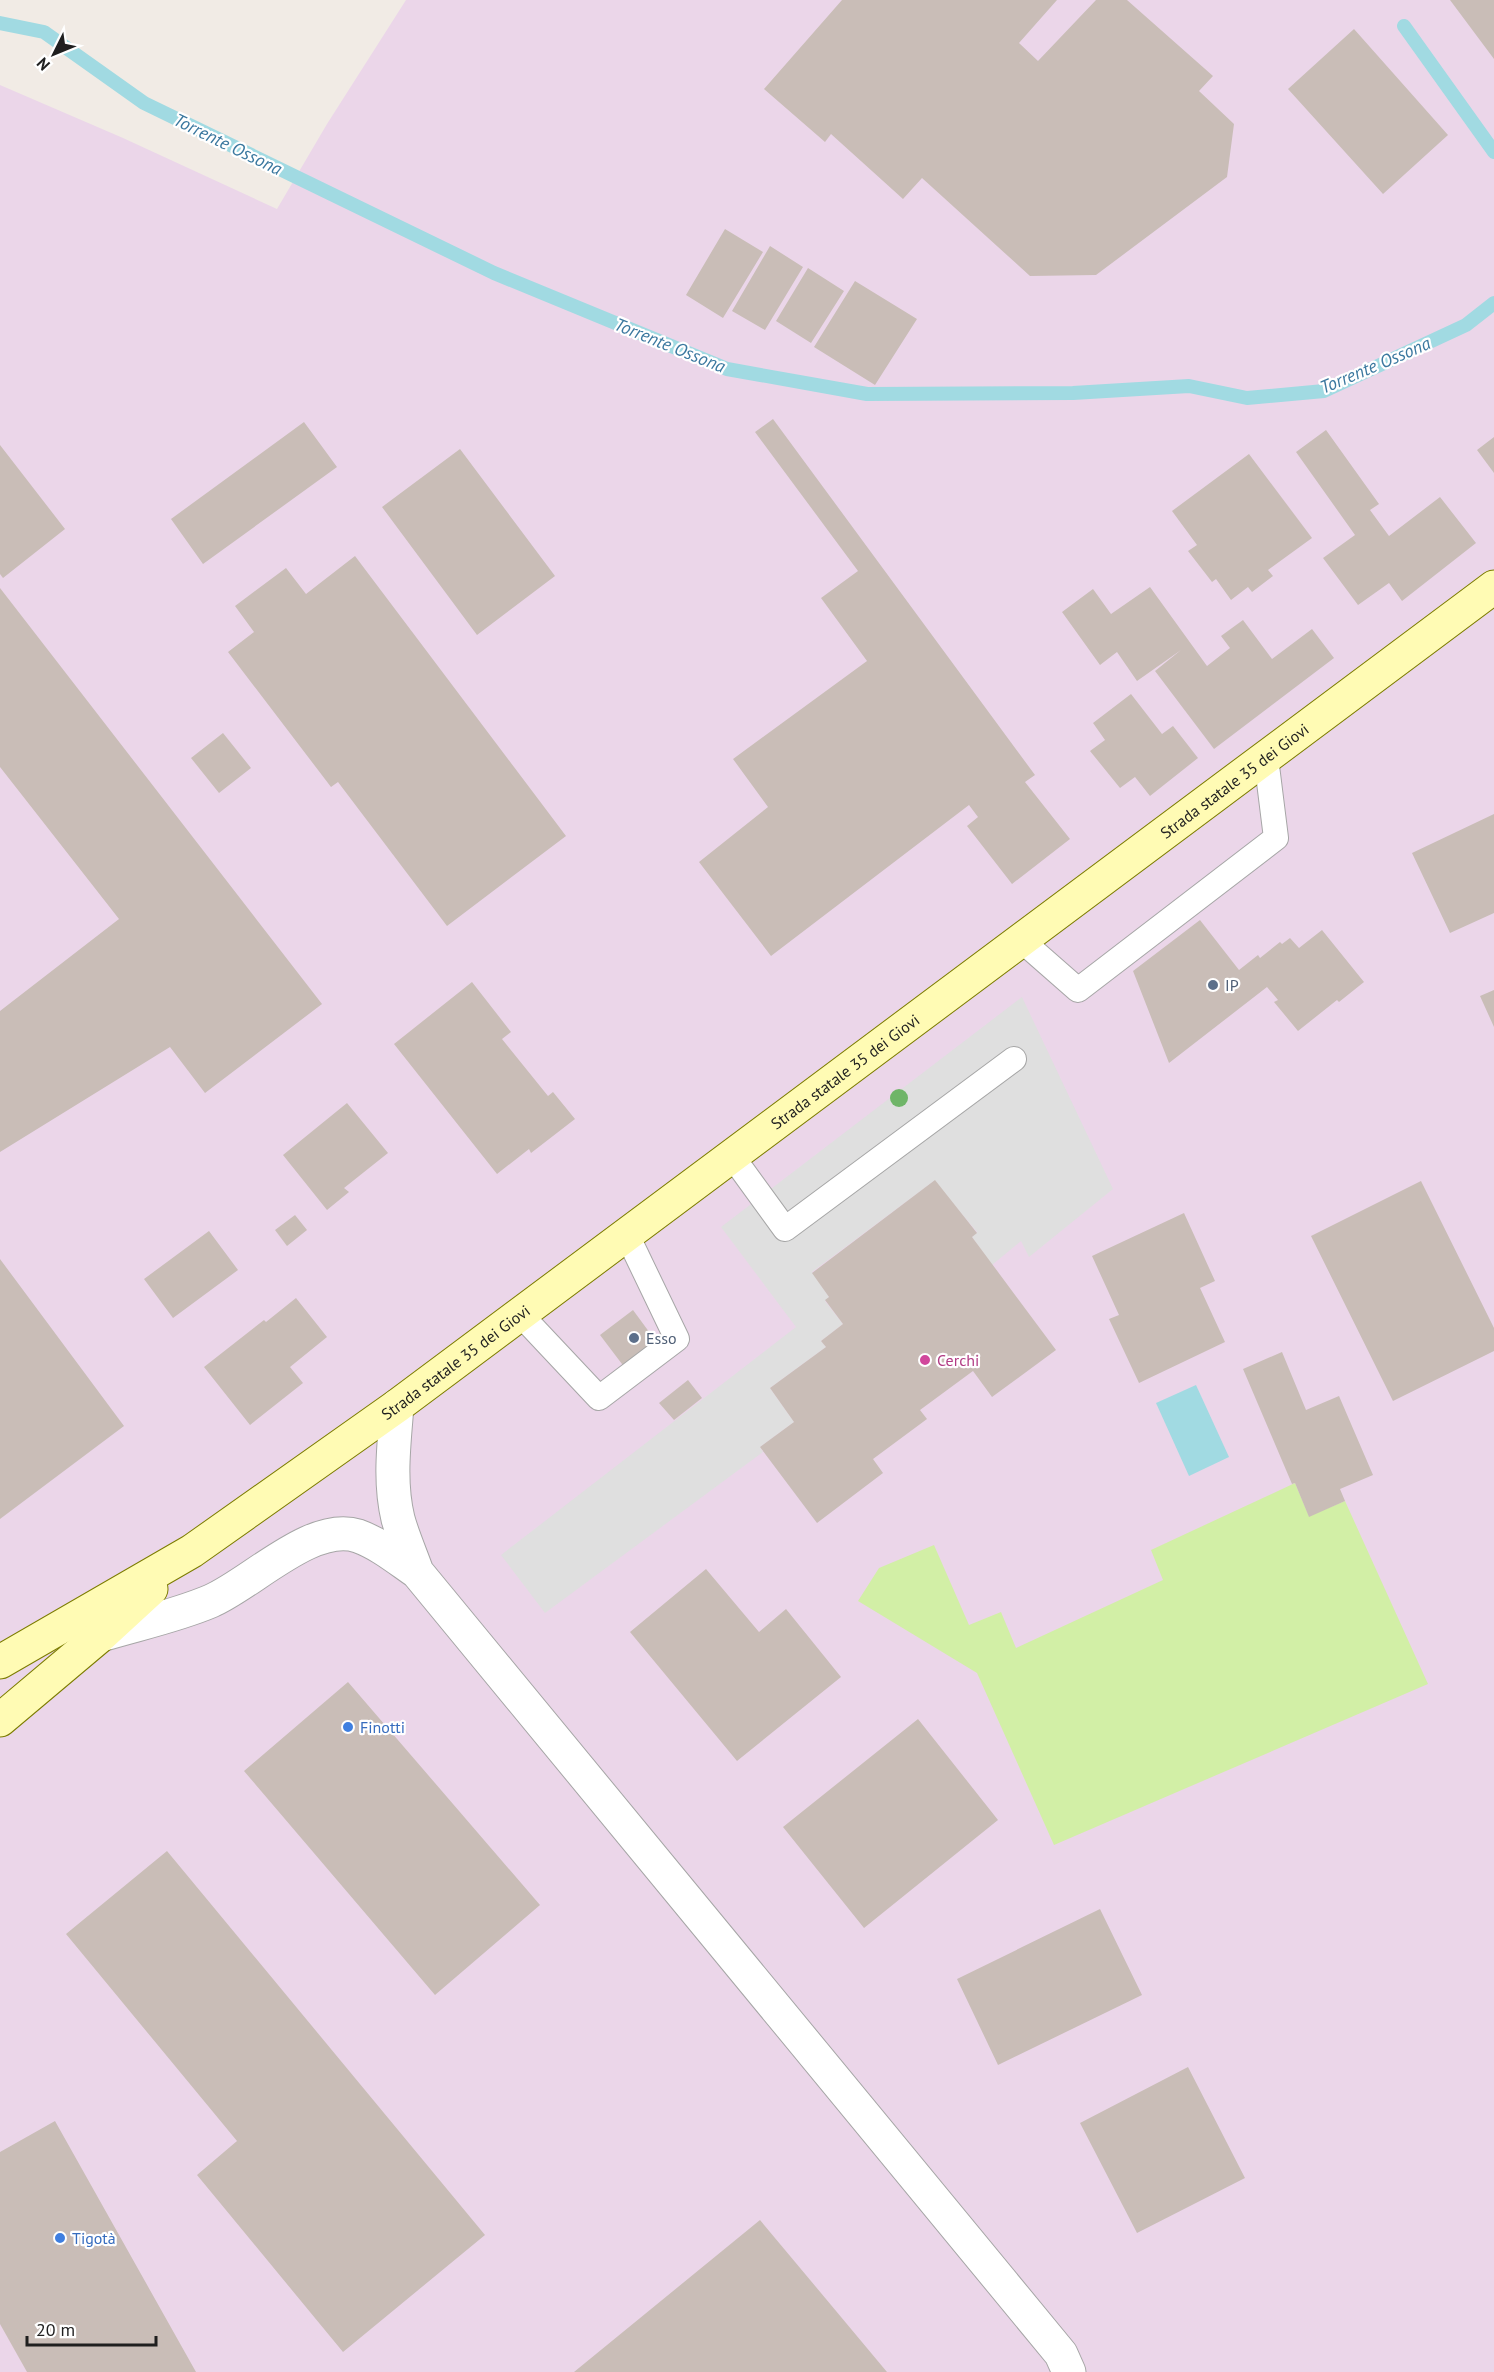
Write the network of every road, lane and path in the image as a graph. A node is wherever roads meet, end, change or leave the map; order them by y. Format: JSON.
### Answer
{"nodes":[{"id":1,"x":1494,"y":587,"type":"edge"},
{"id":2,"x":1266,"y":758,"type":"junction"},
{"id":3,"x":1021,"y":940,"type":"junction"},
{"id":4,"x":1014,"y":1059,"type":"dead end"},
{"id":5,"x":732,"y":1156,"type":"junction"},
{"id":6,"x":627,"y":1234,"type":"junction"},
{"id":7,"x":520,"y":1314,"type":"junction"},
{"id":8,"x":397,"y":1406,"type":"junction"},
{"id":9,"x":192,"y":1551,"type":"junction"},
{"id":10,"x":417,"y":1572,"type":"junction"},
{"id":11,"x":101,"y":1635,"type":"junction"},
{"id":12,"x":0,"y":1662,"type":"edge"},
{"id":13,"x":0,"y":1720,"type":"edge"},
{"id":14,"x":1069,"y":2372,"type":"edge"}],
"edges":[{"from":1,"to":2,"type":"main road","name":"Strada statale 35 dei Giovi"},
{"from":2,"to":3,"type":"main road","name":"Strada statale 35 dei Giovi"},
{"from":2,"to":3,"type":"lane"},
{"from":3,"to":5,"type":"main road","name":"Strada statale 35 dei Giovi"},
{"from":4,"to":5,"type":"lane"},
{"from":5,"to":6,"type":"main road","name":"Strada statale 35 dei Giovi"},
{"from":6,"to":7,"type":"main road","name":"Strada statale 35 dei Giovi"},
{"from":6,"to":7,"type":"lane"},
{"from":7,"to":8,"type":"main road","name":"Strada statale 35 dei Giovi"},
{"from":8,"to":9,"type":"main road","name":"Strada statale 35 dei Giovi"},
{"from":8,"to":10,"type":"street"},
{"from":9,"to":11,"type":"main road","name":"Strada statale 35 dei Giovi"},
{"from":9,"to":12,"type":"main road","name":"Strada statale 35 dei Giovi"},
{"from":10,"to":11,"type":"street"},
{"from":10,"to":14,"type":"street"},
{"from":11,"to":13,"type":"main road","name":"Strada statale 35 dei Giovi"}]}
